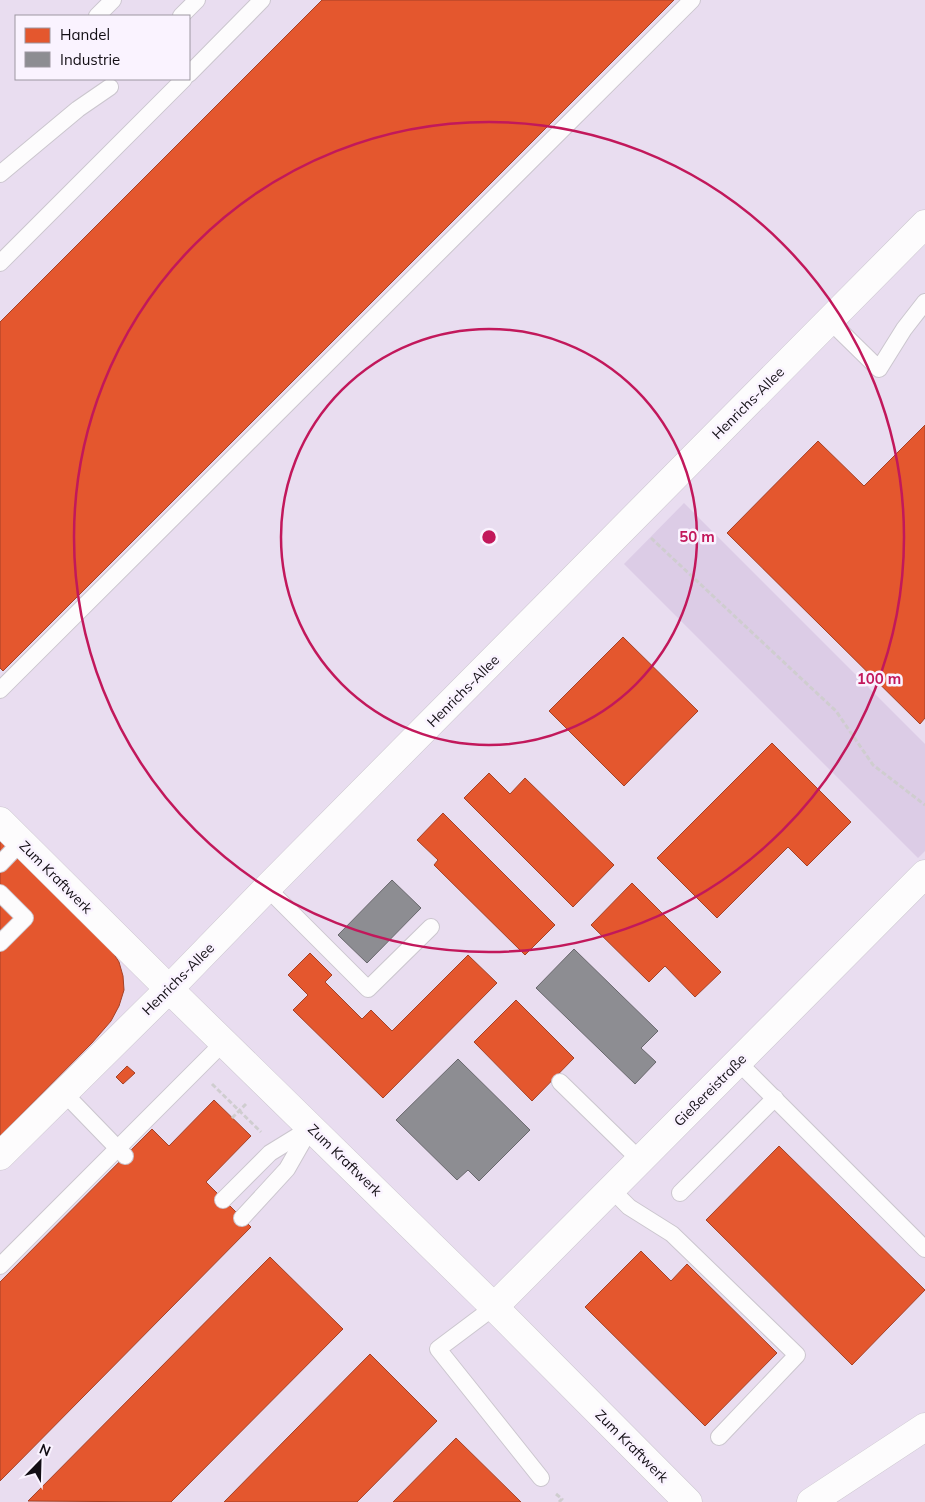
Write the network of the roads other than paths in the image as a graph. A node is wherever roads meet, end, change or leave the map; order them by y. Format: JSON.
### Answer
{"nodes":[{"id":1,"x":113,"y":0,"type":"edge"},
{"id":2,"x":197,"y":0,"type":"edge"},
{"id":3,"x":262,"y":0,"type":"edge"},
{"id":4,"x":692,"y":0,"type":"edge"},
{"id":5,"x":98,"y":15,"type":"edge"},
{"id":6,"x":182,"y":15,"type":"edge"},
{"id":7,"x":190,"y":73,"type":"edge"},
{"id":8,"x":183,"y":80,"type":"edge"},
{"id":9,"x":111,"y":81,"type":"edge"},
{"id":10,"x":0,"y":174,"type":"edge"},
{"id":11,"x":925,"y":224,"type":"edge"},
{"id":12,"x":0,"y":263,"type":"edge"},
{"id":13,"x":925,"y":302,"type":"edge"},
{"id":14,"x":830,"y":320,"type":"junction"},
{"id":15,"x":0,"y":690,"type":"edge"},
{"id":16,"x":0,"y":821,"type":"edge"},
{"id":17,"x":21,"y":842,"type":"junction"},
{"id":18,"x":0,"y":864,"type":"edge"},
{"id":19,"x":925,"y":874,"type":"edge"},
{"id":20,"x":267,"y":888,"type":"junction"},
{"id":21,"x":0,"y":893,"type":"edge"},
{"id":22,"x":431,"y":927,"type":"dead end"},
{"id":23,"x":0,"y":943,"type":"edge"},
{"id":24,"x":169,"y":989,"type":"junction"},
{"id":25,"x":224,"y":1042,"type":"junction"},
{"id":26,"x":738,"y":1062,"type":"junction"},
{"id":27,"x":560,"y":1082,"type":"dead end"},
{"id":28,"x":64,"y":1093,"type":"junction"},
{"id":29,"x":775,"y":1098,"type":"junction"},
{"id":30,"x":311,"y":1127,"type":"junction"},
{"id":31,"x":121,"y":1152,"type":"junction"},
{"id":32,"x":0,"y":1156,"type":"edge"},
{"id":33,"x":640,"y":1160,"type":"junction"},
{"id":34,"x":611,"y":1190,"type":"junction"},
{"id":35,"x":680,"y":1193,"type":"dead end"},
{"id":36,"x":223,"y":1200,"type":"dead end"},
{"id":37,"x":242,"y":1218,"type":"dead end"},
{"id":38,"x":925,"y":1249,"type":"edge"},
{"id":39,"x":0,"y":1266,"type":"edge"},
{"id":40,"x":494,"y":1307,"type":"junction"},
{"id":41,"x":925,"y":1427,"type":"edge"},
{"id":42,"x":719,"y":1437,"type":"dead end"},
{"id":43,"x":541,"y":1478,"type":"dead end"},
{"id":44,"x":688,"y":1502,"type":"edge"},
{"id":45,"x":811,"y":1502,"type":"edge"}],
"edges":[{"from":1,"to":5,"type":"lane"},
{"from":2,"to":6,"type":"lane"},
{"from":3,"to":7,"type":"lane"},
{"from":4,"to":15,"type":"lane"},
{"from":8,"to":12,"type":"lane"},
{"from":9,"to":10,"type":"lane"},
{"from":11,"to":14,"type":"street","name":"Henrichs-Allee"},
{"from":13,"to":14,"type":"lane"},
{"from":14,"to":20,"type":"street","name":"Henrichs-Allee"},
{"from":16,"to":17,"type":"street","name":"Zum Kraftwerk"},
{"from":17,"to":18,"type":"lane"},
{"from":17,"to":24,"type":"street","name":"Zum Kraftwerk"},
{"from":19,"to":26,"type":"street","name":"Gießereistraße"},
{"from":20,"to":22,"type":"lane"},
{"from":20,"to":24,"type":"street","name":"Henrichs-Allee"},
{"from":21,"to":23,"type":"lane"},
{"from":24,"to":25,"type":"street","name":"Zum Kraftwerk"},
{"from":24,"to":28,"type":"street","name":"Henrichs-Allee"},
{"from":25,"to":30,"type":"street","name":"Zum Kraftwerk"},
{"from":25,"to":31,"type":"lane"},
{"from":26,"to":29,"type":"lane"},
{"from":26,"to":33,"type":"street","name":"Gießereistraße"},
{"from":27,"to":33,"type":"lane"},
{"from":28,"to":31,"type":"lane"},
{"from":28,"to":32,"type":"street","name":"Henrichs-Allee"},
{"from":29,"to":35,"type":"lane"},
{"from":29,"to":38,"type":"lane"},
{"from":30,"to":36,"type":"lane"},
{"from":30,"to":37,"type":"lane"},
{"from":30,"to":40,"type":"street","name":"Zum Kraftwerk"},
{"from":31,"to":39,"type":"lane"},
{"from":33,"to":34,"type":"street","name":"Gießereistraße"},
{"from":34,"to":40,"type":"street","name":"Gießereistraße"},
{"from":34,"to":42,"type":"lane"},
{"from":40,"to":43,"type":"lane"},
{"from":40,"to":44,"type":"street","name":"Zum Kraftwerk"},
{"from":41,"to":45,"type":"street"}]}
